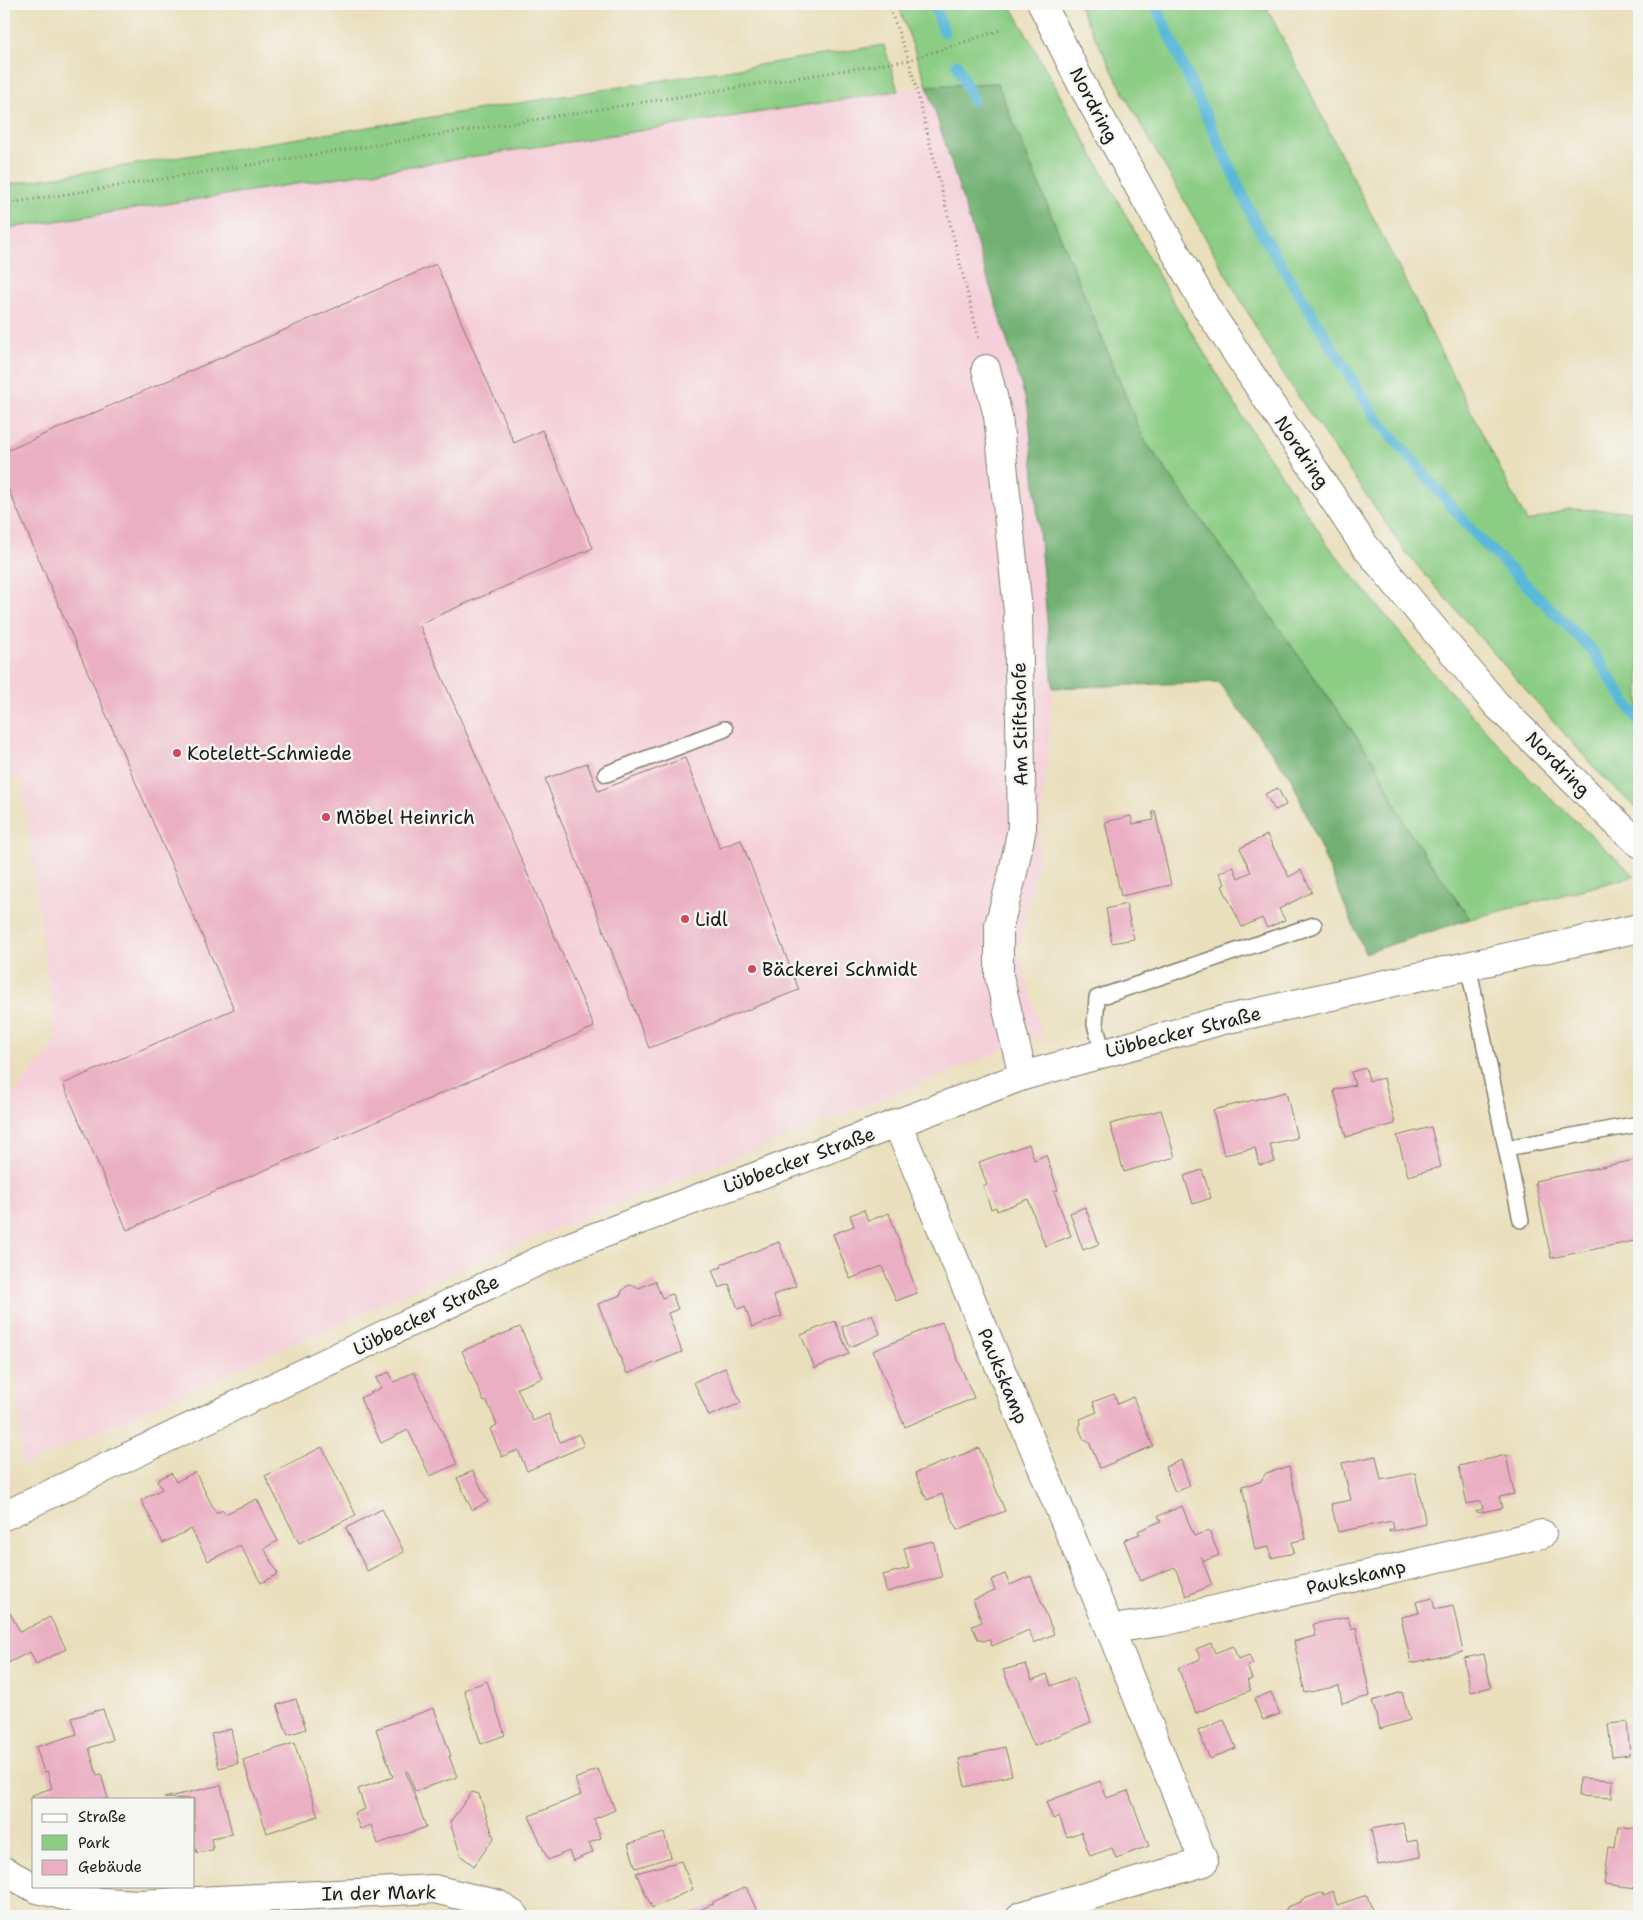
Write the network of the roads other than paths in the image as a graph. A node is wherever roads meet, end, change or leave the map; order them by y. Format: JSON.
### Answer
{"nodes":[{"id":1,"x":1042,"y":4,"type":"edge"},
{"id":2,"x":986,"y":369,"type":"road end"},
{"id":3,"x":725,"y":729,"type":"dead end"},
{"id":4,"x":606,"y":774,"type":"dead end"},
{"id":5,"x":1639,"y":843,"type":"edge"},
{"id":6,"x":1314,"y":925,"type":"dead end"},
{"id":7,"x":1639,"y":928,"type":"edge"},
{"id":8,"x":1468,"y":965,"type":"junction"},
{"id":9,"x":1103,"y":1053,"type":"junction"},
{"id":10,"x":1023,"y":1076,"type":"junction"},
{"id":11,"x":898,"y":1123,"type":"junction"},
{"id":12,"x":1639,"y":1124,"type":"edge"},
{"id":13,"x":1506,"y":1148,"type":"junction"},
{"id":14,"x":1521,"y":1220,"type":"dead end"},
{"id":15,"x":4,"y":1516,"type":"edge"},
{"id":16,"x":1542,"y":1534,"type":"dead end"},
{"id":17,"x":1110,"y":1629,"type":"junction"},
{"id":18,"x":4,"y":1870,"type":"edge"},
{"id":19,"x":32,"y":1886,"type":"edge"},
{"id":20,"x":36,"y":1888,"type":"edge"},
{"id":21,"x":515,"y":1916,"type":"edge"},
{"id":22,"x":1021,"y":1916,"type":"edge"}],
"edges":[{"from":1,"to":5,"type":"street","name":"Nordring"},
{"from":2,"to":10,"type":"street","name":"Am Stiftshofe"},
{"from":3,"to":4,"type":"lane"},
{"from":6,"to":9,"type":"lane"},
{"from":7,"to":8,"type":"street","name":"Lübbecker Straße"},
{"from":8,"to":9,"type":"street","name":"Lübbecker Straße"},
{"from":8,"to":13,"type":"lane"},
{"from":9,"to":10,"type":"street","name":"Lübbecker Straße"},
{"from":10,"to":11,"type":"street","name":"Lübbecker Straße"},
{"from":11,"to":15,"type":"street","name":"Lübbecker Straße"},
{"from":11,"to":17,"type":"street","name":"Paukskamp"},
{"from":12,"to":13,"type":"lane"},
{"from":13,"to":14,"type":"lane"},
{"from":16,"to":17,"type":"street","name":"Paukskamp"},
{"from":17,"to":22,"type":"street","name":"Paukskamp"},
{"from":18,"to":19,"type":"street","name":"In der Mark"},
{"from":20,"to":21,"type":"street","name":"In der Mark"}]}
